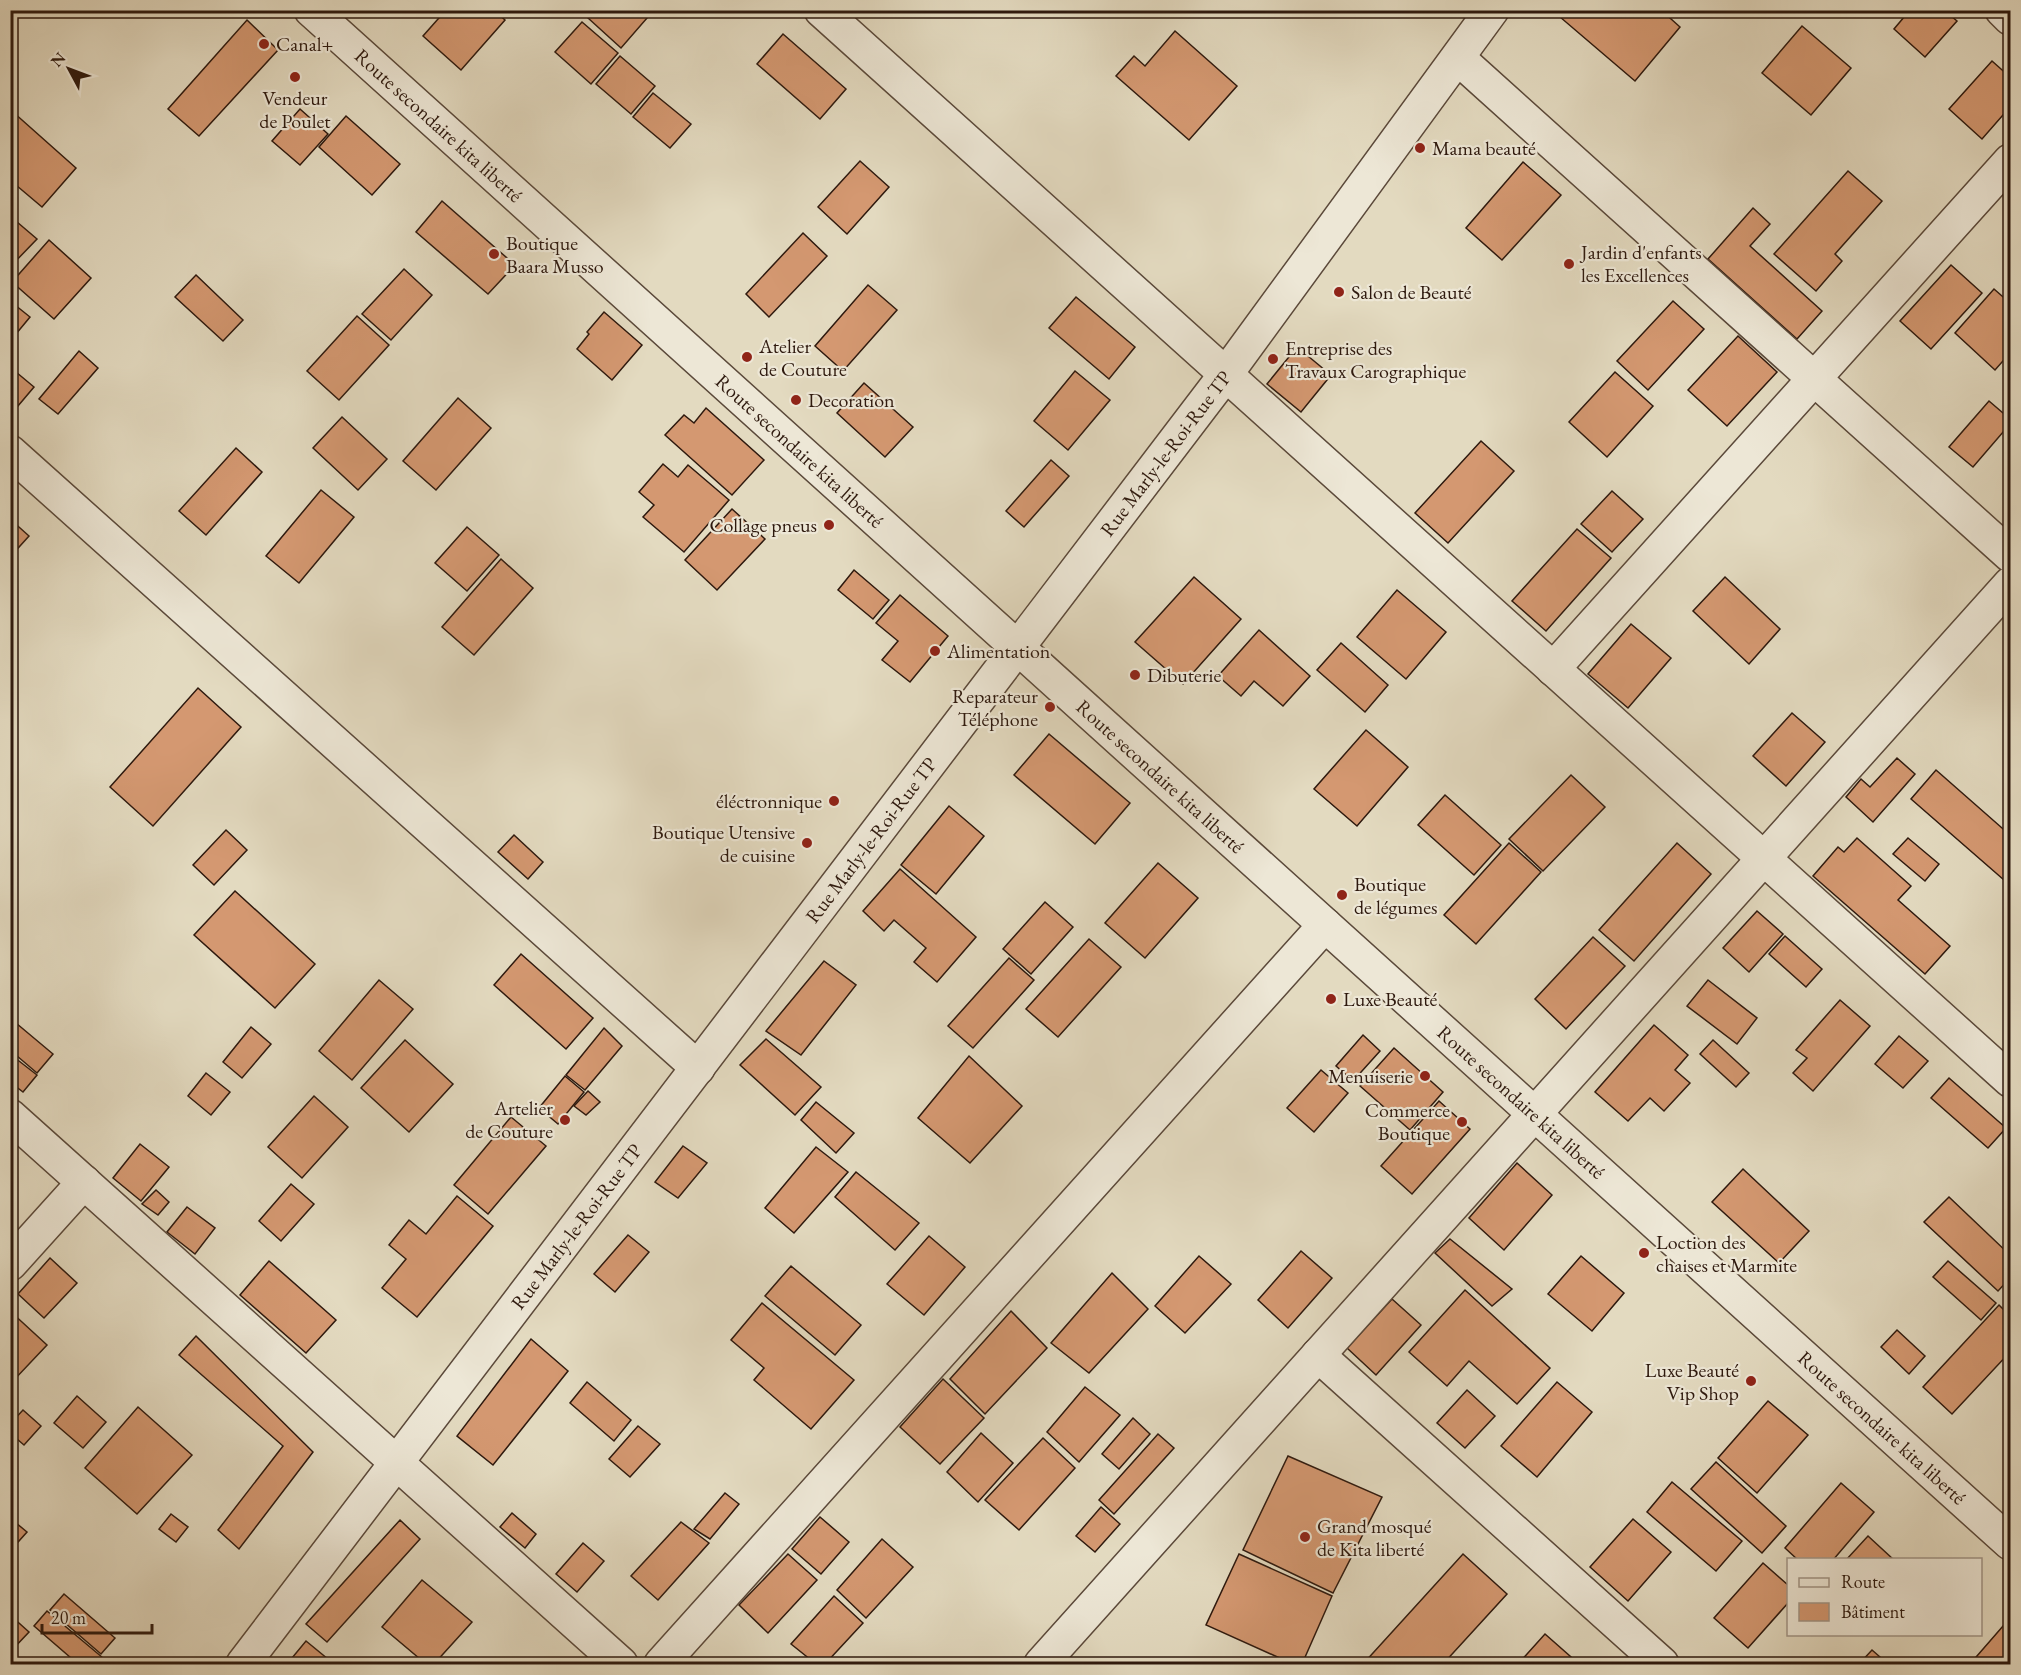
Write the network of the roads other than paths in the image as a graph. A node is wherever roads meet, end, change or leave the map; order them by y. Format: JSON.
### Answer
{"nodes":[{"id":1,"x":311,"y":10,"type":"edge"},
{"id":2,"x":821,"y":10,"type":"edge"},
{"id":3,"x":1492,"y":10,"type":"edge"},
{"id":4,"x":2002,"y":10,"type":"edge"},
{"id":5,"x":2010,"y":18,"type":"edge"},
{"id":6,"x":1458,"y":58,"type":"junction"},
{"id":7,"x":2010,"y":161,"type":"edge"},
{"id":8,"x":1226,"y":374,"type":"junction"},
{"id":9,"x":1814,"y":379,"type":"junction"},
{"id":10,"x":10,"y":452,"type":"edge"},
{"id":11,"x":2010,"y":555,"type":"edge"},
{"id":12,"x":2010,"y":584,"type":"edge"},
{"id":13,"x":1017,"y":648,"type":"junction"},
{"id":14,"x":1553,"y":669,"type":"junction"},
{"id":15,"x":1764,"y":859,"type":"junction"},
{"id":16,"x":1325,"y":925,"type":"junction"},
{"id":17,"x":698,"y":1068,"type":"junction"},
{"id":18,"x":2010,"y":1080,"type":"edge"},
{"id":19,"x":1534,"y":1114,"type":"junction"},
{"id":20,"x":10,"y":1116,"type":"edge"},
{"id":21,"x":84,"y":1182,"type":"junction"},
{"id":22,"x":10,"y":1264,"type":"edge"},
{"id":23,"x":1318,"y":1355,"type":"junction"},
{"id":24,"x":396,"y":1463,"type":"junction"},
{"id":25,"x":2010,"y":1543,"type":"edge"},
{"id":26,"x":1051,"y":1661,"type":"edge"},
{"id":27,"x":243,"y":1665,"type":"edge"},
{"id":28,"x":621,"y":1665,"type":"edge"},
{"id":29,"x":661,"y":1665,"type":"edge"},
{"id":30,"x":1662,"y":1665,"type":"edge"}],
"edges":[{"from":1,"to":13,"type":"street","name":"Route secondaire kita liberté"},
{"from":2,"to":8,"type":"street"},
{"from":3,"to":6,"type":"street","name":"Rue Marly-le-Roi-Rue TP"},
{"from":4,"to":5,"type":"street"},
{"from":6,"to":8,"type":"street","name":"Rue Marly-le-Roi-Rue TP"},
{"from":6,"to":9,"type":"street"},
{"from":7,"to":9,"type":"street"},
{"from":8,"to":13,"type":"street","name":"Rue Marly-le-Roi-Rue TP"},
{"from":8,"to":14,"type":"street"},
{"from":9,"to":11,"type":"street"},
{"from":9,"to":14,"type":"street"},
{"from":10,"to":17,"type":"street"},
{"from":12,"to":15,"type":"street"},
{"from":13,"to":16,"type":"street","name":"Route secondaire kita liberté"},
{"from":13,"to":17,"type":"street","name":"Rue Marly-le-Roi-Rue TP"},
{"from":14,"to":15,"type":"street"},
{"from":15,"to":18,"type":"street"},
{"from":15,"to":19,"type":"street"},
{"from":16,"to":19,"type":"street","name":"Route secondaire kita liberté"},
{"from":16,"to":29,"type":"street"},
{"from":17,"to":24,"type":"street","name":"Rue Marly-le-Roi-Rue TP"},
{"from":19,"to":23,"type":"street"},
{"from":19,"to":25,"type":"street","name":"Route secondaire kita liberté"},
{"from":20,"to":21,"type":"street"},
{"from":21,"to":22,"type":"street"},
{"from":21,"to":24,"type":"street"},
{"from":23,"to":26,"type":"street"},
{"from":23,"to":30,"type":"street"},
{"from":24,"to":27,"type":"street","name":"Rue Marly-le-Roi-Rue TP"},
{"from":24,"to":28,"type":"street"}]}
